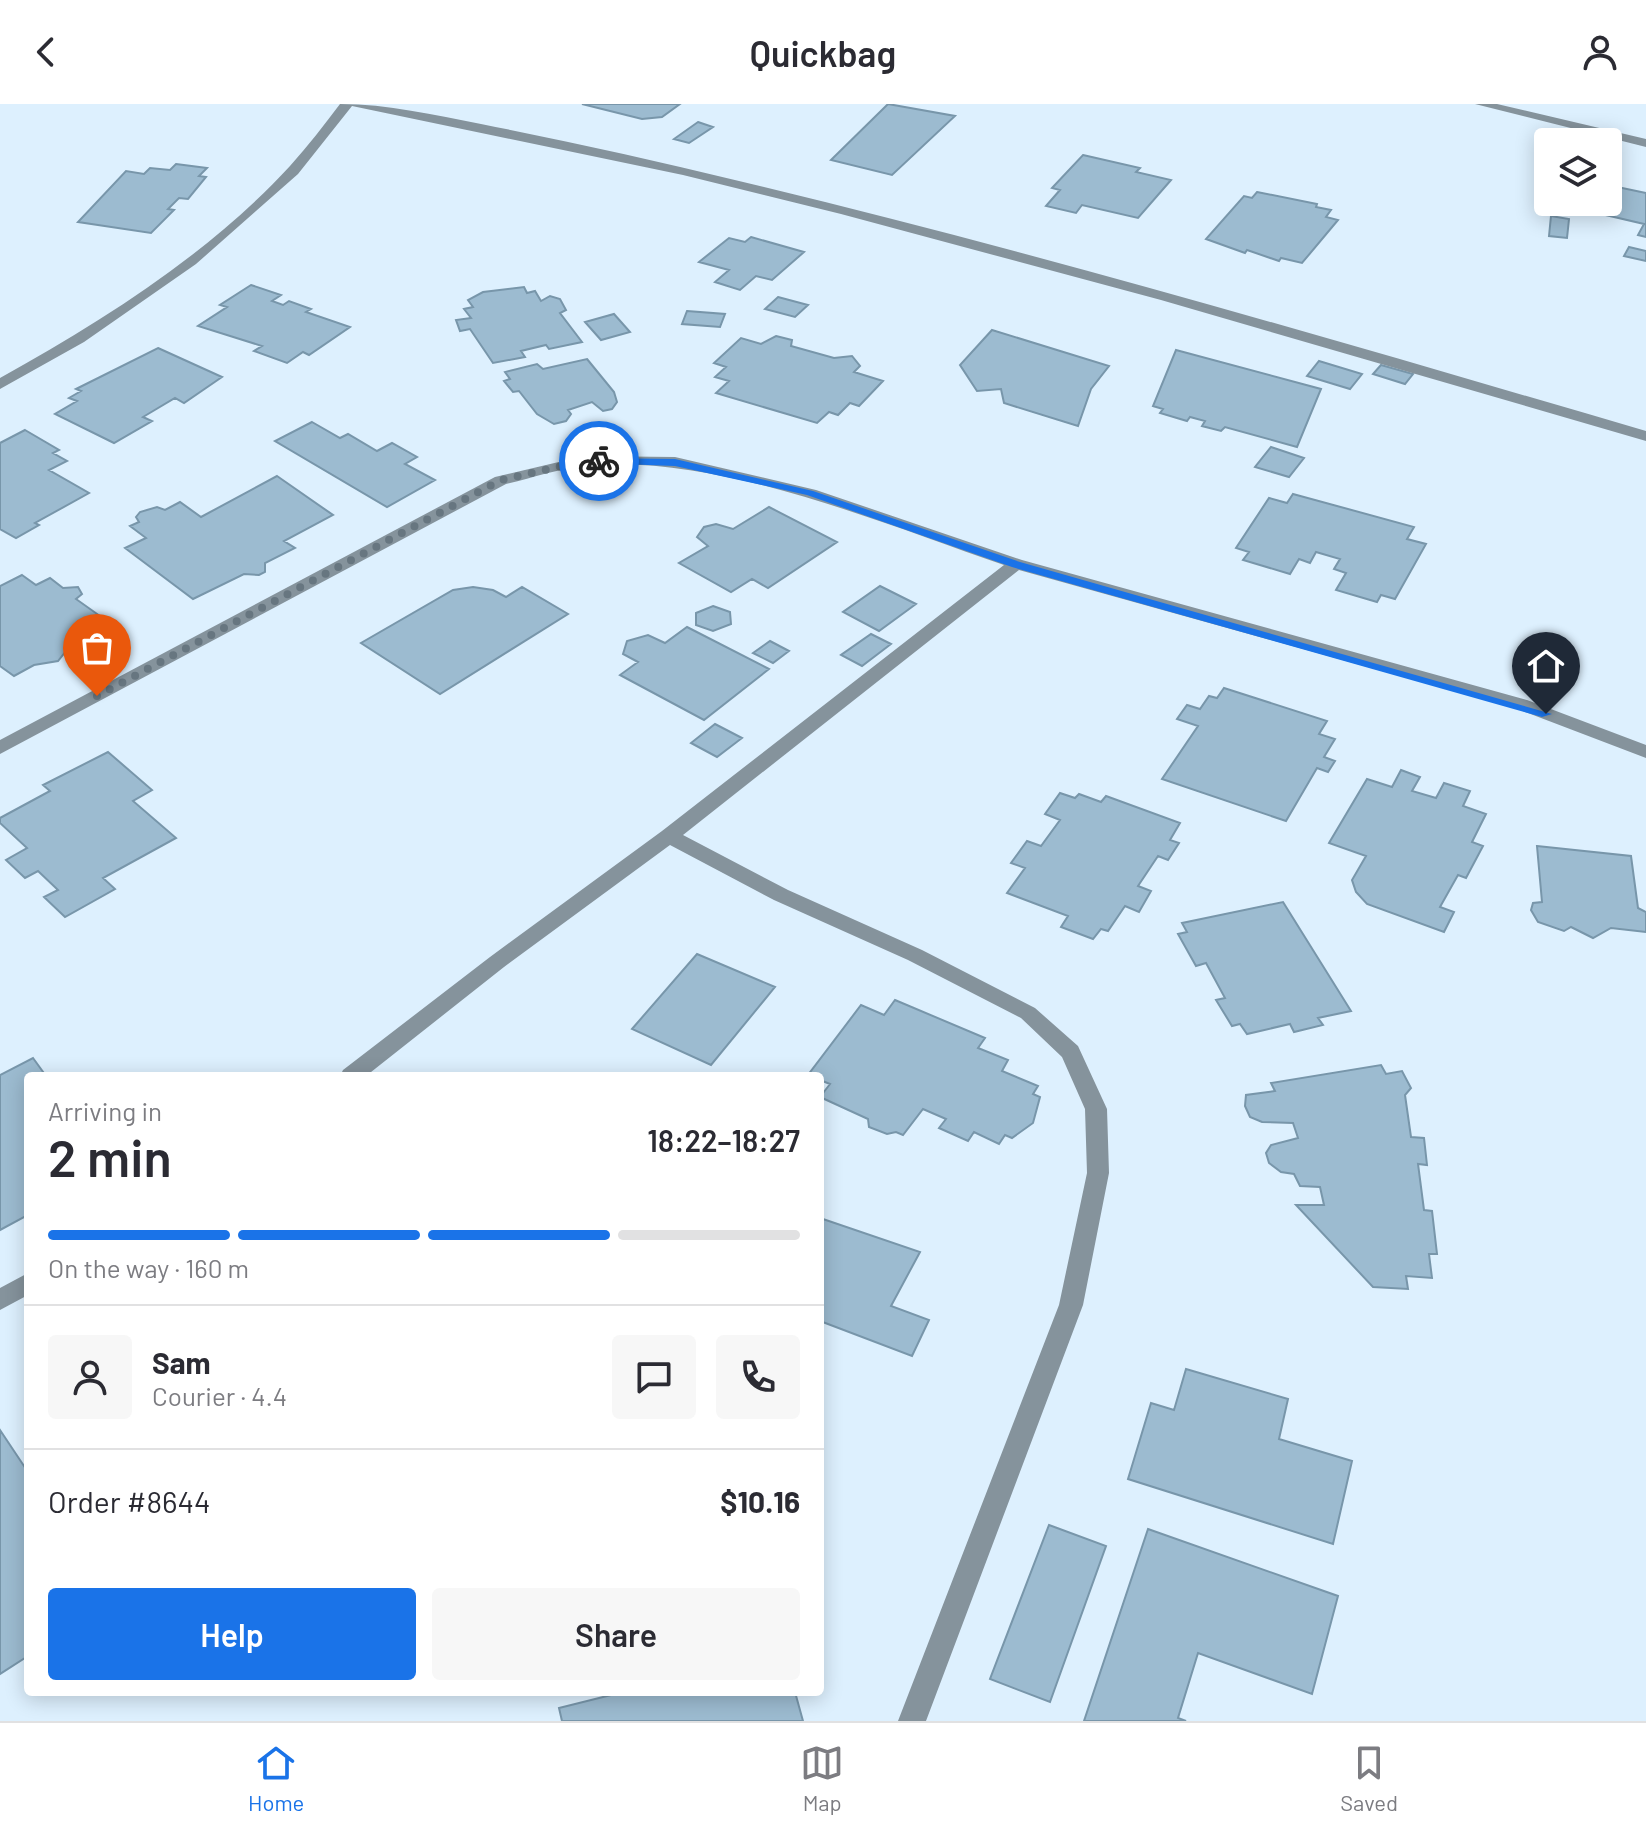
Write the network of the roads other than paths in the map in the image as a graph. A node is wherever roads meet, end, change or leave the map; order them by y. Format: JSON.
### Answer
{"nodes":[{"id":1,"x":347,"y":104,"type":"edge"},
{"id":2,"x":357,"y":104,"type":"edge"},
{"id":3,"x":1481,"y":104,"type":"edge"},
{"id":4,"x":1646,"y":143,"type":"edge"},
{"id":5,"x":0,"y":384,"type":"edge"},
{"id":6,"x":1646,"y":436,"type":"edge"},
{"id":7,"x":1016,"y":564,"type":"junction"},
{"id":8,"x":0,"y":748,"type":"edge"},
{"id":9,"x":1646,"y":752,"type":"edge"},
{"id":10,"x":669,"y":836,"type":"junction"},
{"id":11,"x":356,"y":1072,"type":"edge"},
{"id":12,"x":24,"y":1285,"type":"edge"},
{"id":13,"x":0,"y":1300,"type":"edge"},
{"id":14,"x":912,"y":1721,"type":"edge"}],
"edges":[{"from":1,"to":5,"type":"street"},
{"from":2,"to":6,"type":"street"},
{"from":3,"to":4,"type":"street"},
{"from":7,"to":8,"type":"street"},
{"from":7,"to":9,"type":"street"},
{"from":7,"to":10,"type":"street"},
{"from":10,"to":11,"type":"street"},
{"from":10,"to":14,"type":"street"},
{"from":12,"to":13,"type":"street"}]}
